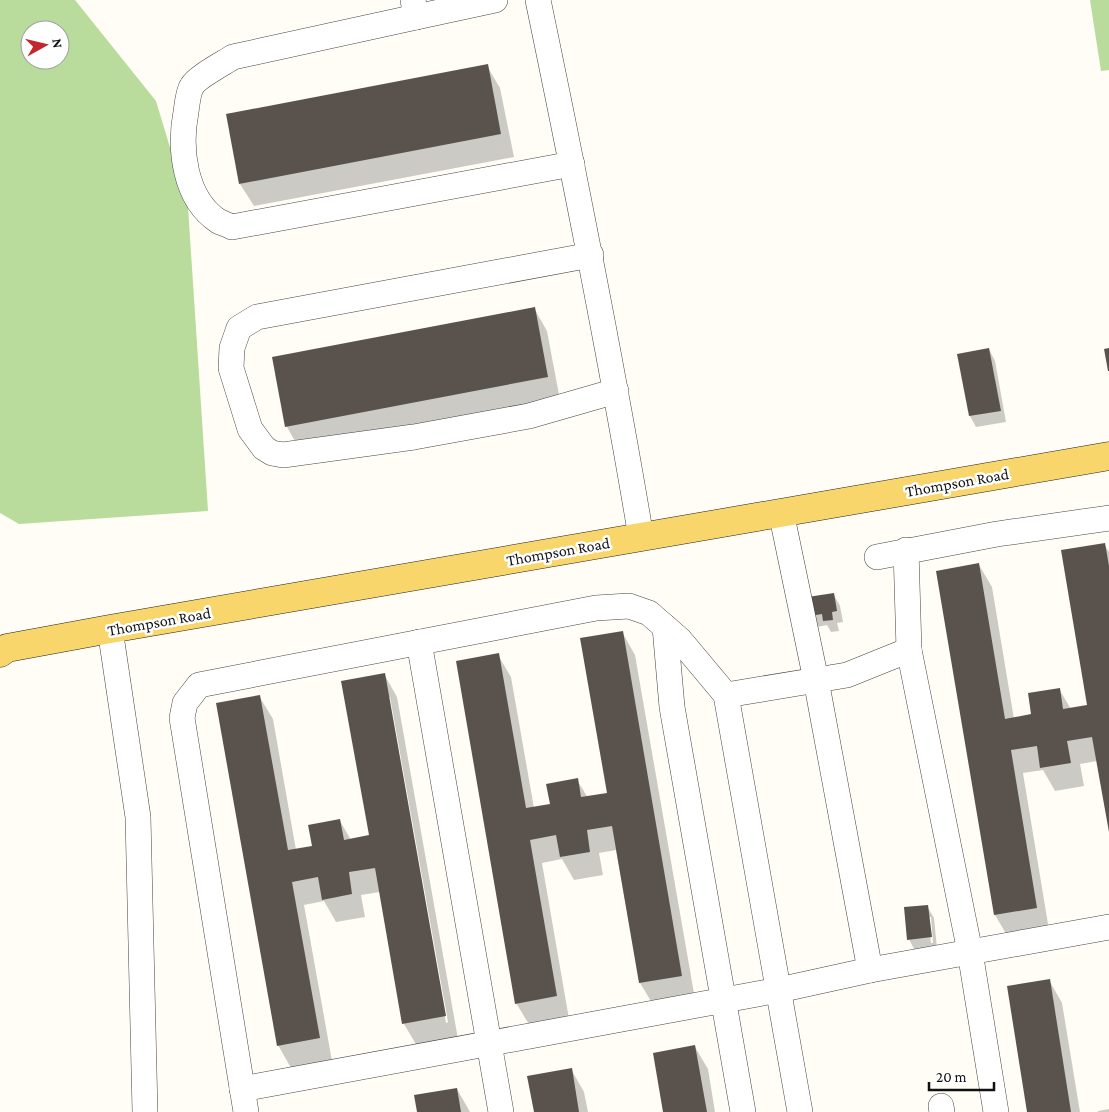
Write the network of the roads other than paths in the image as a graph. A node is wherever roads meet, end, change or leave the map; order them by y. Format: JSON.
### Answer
{"nodes":[{"id":1,"x":495,"y":0,"type":"edge"},
{"id":2,"x":538,"y":0,"type":"edge"},
{"id":3,"x":414,"y":9,"type":"edge"},
{"id":4,"x":572,"y":164,"type":"junction"},
{"id":5,"x":591,"y":255,"type":"junction"},
{"id":6,"x":616,"y":391,"type":"junction"},
{"id":7,"x":1109,"y":456,"type":"edge"},
{"id":8,"x":781,"y":512,"type":"junction"},
{"id":9,"x":1109,"y":518,"type":"edge"},
{"id":10,"x":641,"y":537,"type":"junction"},
{"id":11,"x":906,"y":550,"type":"junction"},
{"id":12,"x":877,"y":557,"type":"dead end"},
{"id":13,"x":665,"y":627,"type":"junction"},
{"id":14,"x":110,"y":629,"type":"junction"},
{"id":15,"x":419,"y":642,"type":"junction"},
{"id":16,"x":2,"y":648,"type":"edge"},
{"id":17,"x":909,"y":650,"type":"junction"},
{"id":18,"x":816,"y":680,"type":"junction"},
{"id":19,"x":726,"y":695,"type":"junction"},
{"id":20,"x":1109,"y":927,"type":"edge"},
{"id":21,"x":970,"y":952,"type":"junction"},
{"id":22,"x":870,"y":970,"type":"junction"},
{"id":23,"x":779,"y":990,"type":"junction"},
{"id":24,"x":723,"y":1000,"type":"junction"},
{"id":25,"x":489,"y":1043,"type":"junction"},
{"id":26,"x":244,"y":1100,"type":"edge"},
{"id":27,"x":145,"y":1112,"type":"edge"},
{"id":28,"x":501,"y":1112,"type":"edge"},
{"id":29,"x":743,"y":1112,"type":"edge"},
{"id":30,"x":800,"y":1112,"type":"edge"},
{"id":31,"x":996,"y":1112,"type":"edge"}],
"edges":[{"from":1,"to":3,"type":"lane"},
{"from":2,"to":4,"type":"lane"},
{"from":3,"to":4,"type":"lane"},
{"from":4,"to":5,"type":"lane"},
{"from":5,"to":6,"type":"lane"},
{"from":5,"to":6,"type":"lane"},
{"from":6,"to":10,"type":"lane"},
{"from":7,"to":8,"type":"main road","name":"Thompson Road"},
{"from":8,"to":10,"type":"main road","name":"Thompson Road"},
{"from":8,"to":18,"type":"lane"},
{"from":9,"to":11,"type":"lane"},
{"from":10,"to":14,"type":"main road","name":"Thompson Road"},
{"from":11,"to":12,"type":"lane"},
{"from":11,"to":17,"type":"lane"},
{"from":13,"to":15,"type":"lane"},
{"from":13,"to":19,"type":"lane"},
{"from":13,"to":24,"type":"lane"},
{"from":14,"to":16,"type":"main road","name":"Thompson Road"},
{"from":14,"to":27,"type":"lane"},
{"from":15,"to":25,"type":"lane"},
{"from":15,"to":26,"type":"lane"},
{"from":17,"to":18,"type":"lane"},
{"from":17,"to":21,"type":"lane"},
{"from":18,"to":19,"type":"lane"},
{"from":18,"to":22,"type":"lane"},
{"from":19,"to":23,"type":"lane"},
{"from":20,"to":21,"type":"lane"},
{"from":21,"to":22,"type":"lane"},
{"from":21,"to":31,"type":"lane"},
{"from":22,"to":23,"type":"lane"},
{"from":23,"to":24,"type":"lane"},
{"from":23,"to":30,"type":"lane"},
{"from":24,"to":25,"type":"lane"},
{"from":24,"to":29,"type":"lane"},
{"from":25,"to":26,"type":"lane"},
{"from":25,"to":28,"type":"lane"}]}
